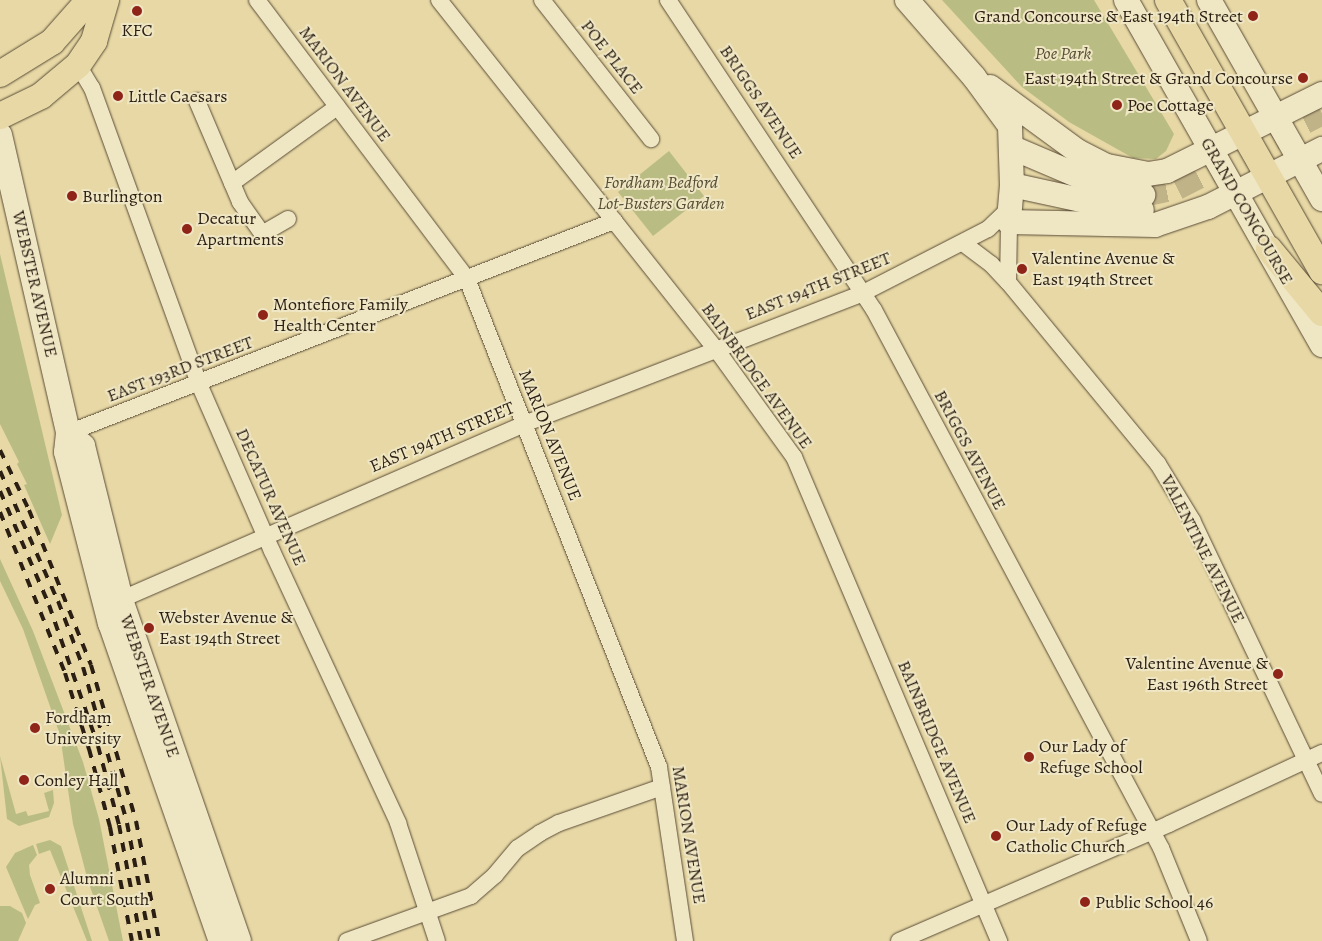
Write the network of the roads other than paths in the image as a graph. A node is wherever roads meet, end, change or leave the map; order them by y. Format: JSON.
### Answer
{"nodes":[{"id":1,"x":90,"y":0,"type":"edge"},
{"id":2,"x":106,"y":0,"type":"edge"},
{"id":3,"x":258,"y":0,"type":"edge"},
{"id":4,"x":439,"y":0,"type":"edge"},
{"id":5,"x":542,"y":0,"type":"edge"},
{"id":6,"x":668,"y":0,"type":"edge"},
{"id":7,"x":907,"y":0,"type":"edge"},
{"id":8,"x":1126,"y":0,"type":"edge"},
{"id":9,"x":1168,"y":0,"type":"edge"},
{"id":10,"x":1209,"y":0,"type":"edge"},
{"id":11,"x":78,"y":65,"type":"junction"},
{"id":12,"x":0,"y":74,"type":"edge"},
{"id":13,"x":974,"y":77,"type":"junction"},
{"id":14,"x":1322,"y":94,"type":"edge"},
{"id":15,"x":197,"y":101,"type":"dead end"},
{"id":16,"x":337,"y":107,"type":"junction"},
{"id":17,"x":0,"y":116,"type":"edge"},
{"id":18,"x":1276,"y":117,"type":"junction"},
{"id":19,"x":1242,"y":134,"type":"junction"},
{"id":20,"x":0,"y":135,"type":"edge"},
{"id":21,"x":651,"y":139,"type":"dead end"},
{"id":22,"x":1013,"y":148,"type":"junction"},
{"id":23,"x":1212,"y":149,"type":"junction"},
{"id":24,"x":1322,"y":149,"type":"edge"},
{"id":25,"x":1300,"y":160,"type":"junction"},
{"id":26,"x":1267,"y":177,"type":"junction"},
{"id":27,"x":232,"y":183,"type":"junction"},
{"id":28,"x":1237,"y":193,"type":"junction"},
{"id":29,"x":1322,"y":199,"type":"edge"},
{"id":30,"x":1010,"y":205,"type":"junction"},
{"id":31,"x":288,"y":219,"type":"dead end"},
{"id":32,"x":614,"y":221,"type":"junction"},
{"id":33,"x":963,"y":243,"type":"junction"},
{"id":34,"x":1269,"y":249,"type":"junction"},
{"id":35,"x":1322,"y":271,"type":"edge"},
{"id":36,"x":467,"y":279,"type":"junction"},
{"id":37,"x":1008,"y":282,"type":"junction"},
{"id":38,"x":863,"y":293,"type":"junction"},
{"id":39,"x":1322,"y":313,"type":"edge"},
{"id":40,"x":1322,"y":345,"type":"edge"},
{"id":41,"x":716,"y":350,"type":"junction"},
{"id":42,"x":200,"y":384,"type":"junction"},
{"id":43,"x":524,"y":424,"type":"junction"},
{"id":44,"x":68,"y":433,"type":"junction"},
{"id":45,"x":265,"y":534,"type":"junction"},
{"id":46,"x":113,"y":603,"type":"junction"},
{"id":47,"x":1322,"y":752,"type":"edge"},
{"id":48,"x":1306,"y":762,"type":"junction"},
{"id":49,"x":662,"y":787,"type":"junction"},
{"id":50,"x":1322,"y":794,"type":"edge"},
{"id":51,"x":1150,"y":831,"type":"junction"},
{"id":52,"x":984,"y":904,"type":"junction"},
{"id":53,"x":428,"y":912,"type":"junction"},
{"id":54,"x":221,"y":941,"type":"edge"},
{"id":55,"x":239,"y":941,"type":"edge"},
{"id":56,"x":347,"y":941,"type":"edge"},
{"id":57,"x":437,"y":941,"type":"edge"},
{"id":58,"x":685,"y":941,"type":"edge"},
{"id":59,"x":899,"y":941,"type":"edge"},
{"id":60,"x":999,"y":941,"type":"edge"},
{"id":61,"x":1199,"y":941,"type":"edge"}],
"edges":[{"from":1,"to":12,"type":"main road"},
{"from":2,"to":11,"type":"main road"},
{"from":3,"to":16,"type":"street","name":"MARION AVENUE"},
{"from":4,"to":32,"type":"street","name":"BAINBRIDGE AVENUE"},
{"from":5,"to":21,"type":"street","name":"POE PLACE"},
{"from":6,"to":38,"type":"street","name":"BRIGGS AVENUE"},
{"from":7,"to":13,"type":"main road"},
{"from":8,"to":23,"type":"main road","name":"GRAND CONCOURSE"},
{"from":9,"to":19,"type":"main road","name":"GRAND CONCOURSE"},
{"from":10,"to":18,"type":"main road"},
{"from":11,"to":17,"type":"main road"},
{"from":11,"to":42,"type":"street","name":"DECATUR AVENUE"},
{"from":13,"to":22,"type":"main road"},
{"from":13,"to":23,"type":"main road"},
{"from":14,"to":18,"type":"main road"},
{"from":15,"to":27,"type":"street"},
{"from":16,"to":27,"type":"street"},
{"from":16,"to":36,"type":"street","name":"MARION AVENUE"},
{"from":18,"to":19,"type":"main road"},
{"from":18,"to":25,"type":"main road"},
{"from":19,"to":23,"type":"main road"},
{"from":19,"to":26,"type":"main road","name":"GRAND CONCOURSE"},
{"from":20,"to":44,"type":"main road","name":"WEBSTER AVENUE"},
{"from":22,"to":30,"type":"main road"},
{"from":22,"to":30,"type":"main road"},
{"from":23,"to":28,"type":"main road","name":"GRAND CONCOURSE"},
{"from":24,"to":25,"type":"main road"},
{"from":25,"to":26,"type":"main road"},
{"from":25,"to":29,"type":"main road"},
{"from":26,"to":28,"type":"main road"},
{"from":26,"to":35,"type":"main road","name":"GRAND CONCOURSE"},
{"from":27,"to":31,"type":"street"},
{"from":28,"to":30,"type":"main road"},
{"from":28,"to":34,"type":"main road","name":"GRAND CONCOURSE"},
{"from":30,"to":33,"type":"street","name":"EAST 194TH STREET"},
{"from":30,"to":37,"type":"street"},
{"from":32,"to":36,"type":"street","name":"EAST 193RD STREET"},
{"from":32,"to":41,"type":"street","name":"BAINBRIDGE AVENUE"},
{"from":33,"to":37,"type":"street","name":"VALENTINE AVENUE"},
{"from":33,"to":38,"type":"street","name":"EAST 194TH STREET"},
{"from":34,"to":39,"type":"main road"},
{"from":34,"to":40,"type":"main road","name":"GRAND CONCOURSE"},
{"from":36,"to":42,"type":"street","name":"EAST 193RD STREET"},
{"from":36,"to":43,"type":"street","name":"MARION AVENUE"},
{"from":37,"to":48,"type":"street","name":"VALENTINE AVENUE"},
{"from":38,"to":41,"type":"street","name":"EAST 194TH STREET"},
{"from":38,"to":51,"type":"street","name":"BRIGGS AVENUE"},
{"from":41,"to":43,"type":"street","name":"EAST 194TH STREET"},
{"from":41,"to":52,"type":"street","name":"BAINBRIDGE AVENUE"},
{"from":42,"to":44,"type":"street","name":"EAST 193RD STREET"},
{"from":42,"to":45,"type":"street","name":"DECATUR AVENUE"},
{"from":43,"to":45,"type":"street","name":"EAST 194TH STREET"},
{"from":43,"to":49,"type":"street","name":"MARION AVENUE"},
{"from":44,"to":46,"type":"main road","name":"WEBSTER AVENUE"},
{"from":45,"to":46,"type":"street","name":"EAST 194TH STREET"},
{"from":45,"to":53,"type":"street","name":"DECATUR AVENUE"},
{"from":46,"to":54,"type":"main road","name":"WEBSTER AVENUE"},
{"from":46,"to":55,"type":"main road","name":"WEBSTER AVENUE"},
{"from":47,"to":48,"type":"street"},
{"from":48,"to":50,"type":"street","name":"VALENTINE AVENUE"},
{"from":48,"to":51,"type":"street"},
{"from":49,"to":53,"type":"street"},
{"from":49,"to":58,"type":"street","name":"MARION AVENUE"},
{"from":51,"to":52,"type":"street"},
{"from":51,"to":61,"type":"street","name":"BRIGGS AVENUE"},
{"from":52,"to":59,"type":"street"},
{"from":52,"to":60,"type":"street","name":"BAINBRIDGE AVENUE"},
{"from":53,"to":56,"type":"street"},
{"from":53,"to":57,"type":"street","name":"DECATUR AVENUE"}]}
